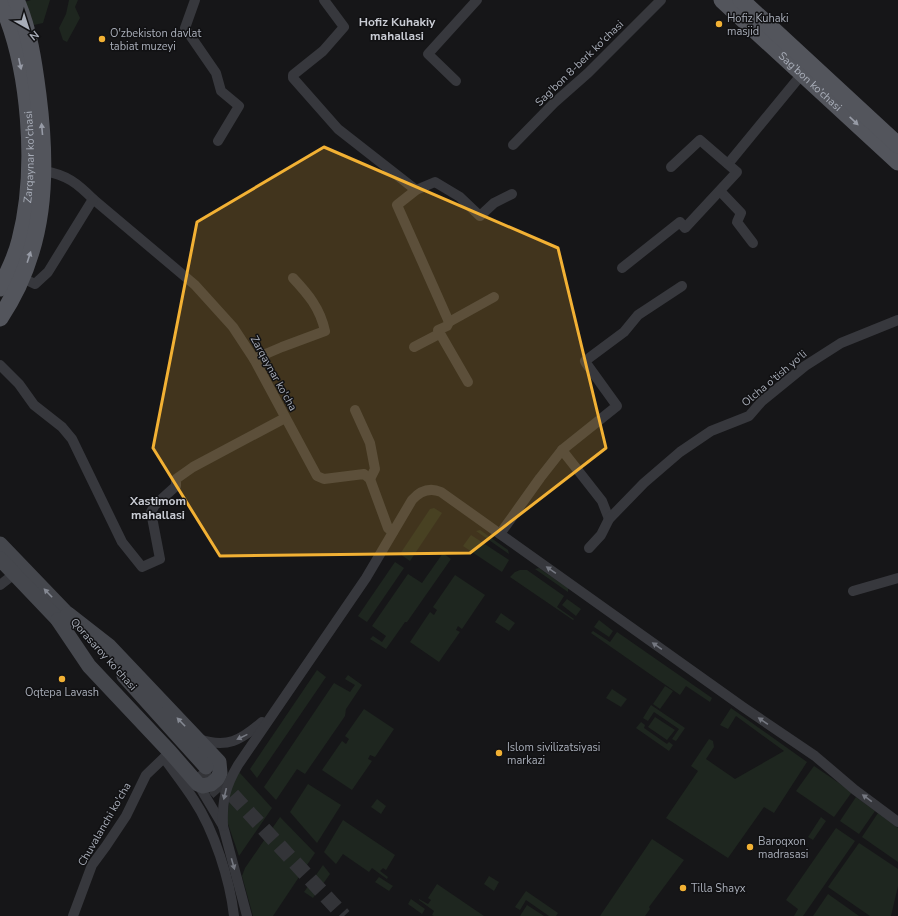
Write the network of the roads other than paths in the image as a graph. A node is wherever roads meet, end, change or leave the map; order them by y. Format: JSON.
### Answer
{"nodes":[{"id":1,"x":0,"y":0,"type":"edge"},
{"id":2,"x":16,"y":0,"type":"edge"},
{"id":3,"x":195,"y":0,"type":"edge"},
{"id":4,"x":324,"y":0,"type":"edge"},
{"id":5,"x":477,"y":0,"type":"edge"},
{"id":6,"x":661,"y":0,"type":"edge"},
{"id":7,"x":722,"y":0,"type":"edge"},
{"id":8,"x":741,"y":0,"type":"edge"},
{"id":9,"x":802,"y":74,"type":"junction"},
{"id":10,"x":456,"y":81,"type":"dead end"},
{"id":11,"x":218,"y":141,"type":"dead end"},
{"id":12,"x":513,"y":144,"type":"dead end"},
{"id":13,"x":898,"y":146,"type":"edge"},
{"id":14,"x":898,"y":162,"type":"edge"},
{"id":15,"x":728,"y":164,"type":"junction"},
{"id":16,"x":671,"y":167,"type":"dead end"},
{"id":17,"x":44,"y":171,"type":"junction"},
{"id":18,"x":416,"y":190,"type":"junction"},
{"id":19,"x":720,"y":190,"type":"junction"},
{"id":20,"x":512,"y":194,"type":"dead end"},
{"id":21,"x":93,"y":200,"type":"junction"},
{"id":22,"x":753,"y":243,"type":"dead end"},
{"id":23,"x":622,"y":268,"type":"dead end"},
{"id":24,"x":15,"y":275,"type":"junction"},
{"id":25,"x":293,"y":278,"type":"dead end"},
{"id":26,"x":682,"y":286,"type":"dead end"},
{"id":27,"x":0,"y":288,"type":"edge"},
{"id":28,"x":494,"y":297,"type":"dead end"},
{"id":29,"x":0,"y":318,"type":"edge"},
{"id":30,"x":898,"y":320,"type":"edge"},
{"id":31,"x":449,"y":322,"type":"junction"},
{"id":32,"x":439,"y":334,"type":"junction"},
{"id":33,"x":414,"y":347,"type":"dead end"},
{"id":34,"x":254,"y":359,"type":"junction"},
{"id":35,"x":0,"y":365,"type":"edge"},
{"id":36,"x":468,"y":382,"type":"dead end"},
{"id":37,"x":355,"y":410,"type":"dead end"},
{"id":38,"x":285,"y":418,"type":"junction"},
{"id":39,"x":562,"y":450,"type":"junction"},
{"id":40,"x":370,"y":479,"type":"junction"},
{"id":41,"x":609,"y":519,"type":"junction"},
{"id":42,"x":393,"y":532,"type":"junction"},
{"id":43,"x":500,"y":534,"type":"junction"},
{"id":44,"x":0,"y":544,"type":"edge"},
{"id":45,"x":589,"y":548,"type":"dead end"},
{"id":46,"x":0,"y":559,"type":"edge"},
{"id":47,"x":19,"y":571,"type":"junction"},
{"id":48,"x":898,"y":578,"type":"edge"},
{"id":49,"x":0,"y":585,"type":"edge"},
{"id":50,"x":853,"y":591,"type":"dead end"},
{"id":51,"x":63,"y":617,"type":"junction"},
{"id":52,"x":273,"y":713,"type":"junction"},
{"id":53,"x":197,"y":738,"type":"junction"},
{"id":54,"x":167,"y":755,"type":"junction"},
{"id":55,"x":201,"y":774,"type":"junction"},
{"id":56,"x":897,"y":819,"type":"edge"},
{"id":57,"x":223,"y":826,"type":"junction"},
{"id":58,"x":73,"y":916,"type":"edge"},
{"id":59,"x":234,"y":916,"type":"edge"},
{"id":60,"x":247,"y":916,"type":"edge"}],
"edges":[{"from":1,"to":24,"type":"main road","name":"Zarqaynar ko'chasi","one_way":true},
{"from":17,"to":2,"type":"main road","name":"Zarqaynar ko'chasi","one_way":true},
{"from":3,"to":11,"type":"street"},
{"from":4,"to":18,"type":"street"},
{"from":5,"to":10,"type":"street"},
{"from":6,"to":12,"type":"street","name":"Sag'bon 8-berk ko'chasi"},
{"from":7,"to":9,"type":"main road","name":"Sag’bon ko’chasi"},
{"from":8,"to":13,"type":"main road","name":"Sag’bon ko’chasi"},
{"from":9,"to":14,"type":"main road","name":"Sag’bon ko’chasi","one_way":true},
{"from":9,"to":15,"type":"street"},
{"from":15,"to":16,"type":"street"},
{"from":15,"to":19,"type":"street"},
{"from":17,"to":21,"type":"street","name":"Zarqaynar ko'cha"},
{"from":24,"to":17,"type":"main road","name":"Zarqaynar ko'chasi","one_way":true},
{"from":18,"to":20,"type":"street"},
{"from":18,"to":31,"type":"street"},
{"from":19,"to":22,"type":"street"},
{"from":19,"to":23,"type":"street"},
{"from":21,"to":24,"type":"street"},
{"from":21,"to":34,"type":"street","name":"Zarqaynar ko'cha"},
{"from":24,"to":27,"type":"main road","name":"Zarqaynar ko'chasi"},
{"from":24,"to":29,"type":"main road","name":"Zarqaynar ko'chasi"},
{"from":25,"to":34,"type":"street"},
{"from":26,"to":39,"type":"street"},
{"from":28,"to":31,"type":"street"},
{"from":30,"to":41,"type":"street","name":"Olcha o'tish yo'li"},
{"from":31,"to":32,"type":"street"},
{"from":32,"to":33,"type":"street"},
{"from":32,"to":36,"type":"street"},
{"from":34,"to":38,"type":"street","name":"Zarqaynar ko'cha"},
{"from":35,"to":38,"type":"street"},
{"from":37,"to":40,"type":"street"},
{"from":38,"to":40,"type":"street","name":"Zarqaynar ko'cha"},
{"from":39,"to":41,"type":"street"},
{"from":39,"to":43,"type":"street"},
{"from":40,"to":42,"type":"street"},
{"from":41,"to":45,"type":"street","name":"Olcha o'tish yo'li"},
{"from":42,"to":43,"type":"street"},
{"from":42,"to":52,"type":"street"},
{"from":56,"to":43,"type":"street","one_way":true},
{"from":44,"to":47,"type":"main road","name":"Qorasaroy ko'chasi"},
{"from":46,"to":47,"type":"main road","name":"Qorasaroy ko'chasi"},
{"from":47,"to":49,"type":"street"},
{"from":47,"to":51,"type":"main road","name":"Qorasaroy ko'chasi"},
{"from":48,"to":50,"type":"street"},
{"from":53,"to":51,"type":"main road","one_way":true},
{"from":51,"to":54,"type":"main road"},
{"from":51,"to":55,"type":"main road","name":"Qorasaroy ko'chasi"},
{"from":52,"to":53,"type":"street","one_way":true},
{"from":52,"to":57,"type":"street","one_way":true},
{"from":53,"to":55,"type":"main road"},
{"from":54,"to":55,"type":"main road"},
{"from":54,"to":58,"type":"street","name":"Chuvalanchi ko'cha"},
{"from":54,"to":59,"type":"street"},
{"from":55,"to":57,"type":"street"},
{"from":57,"to":60,"type":"street","one_way":true}]}
